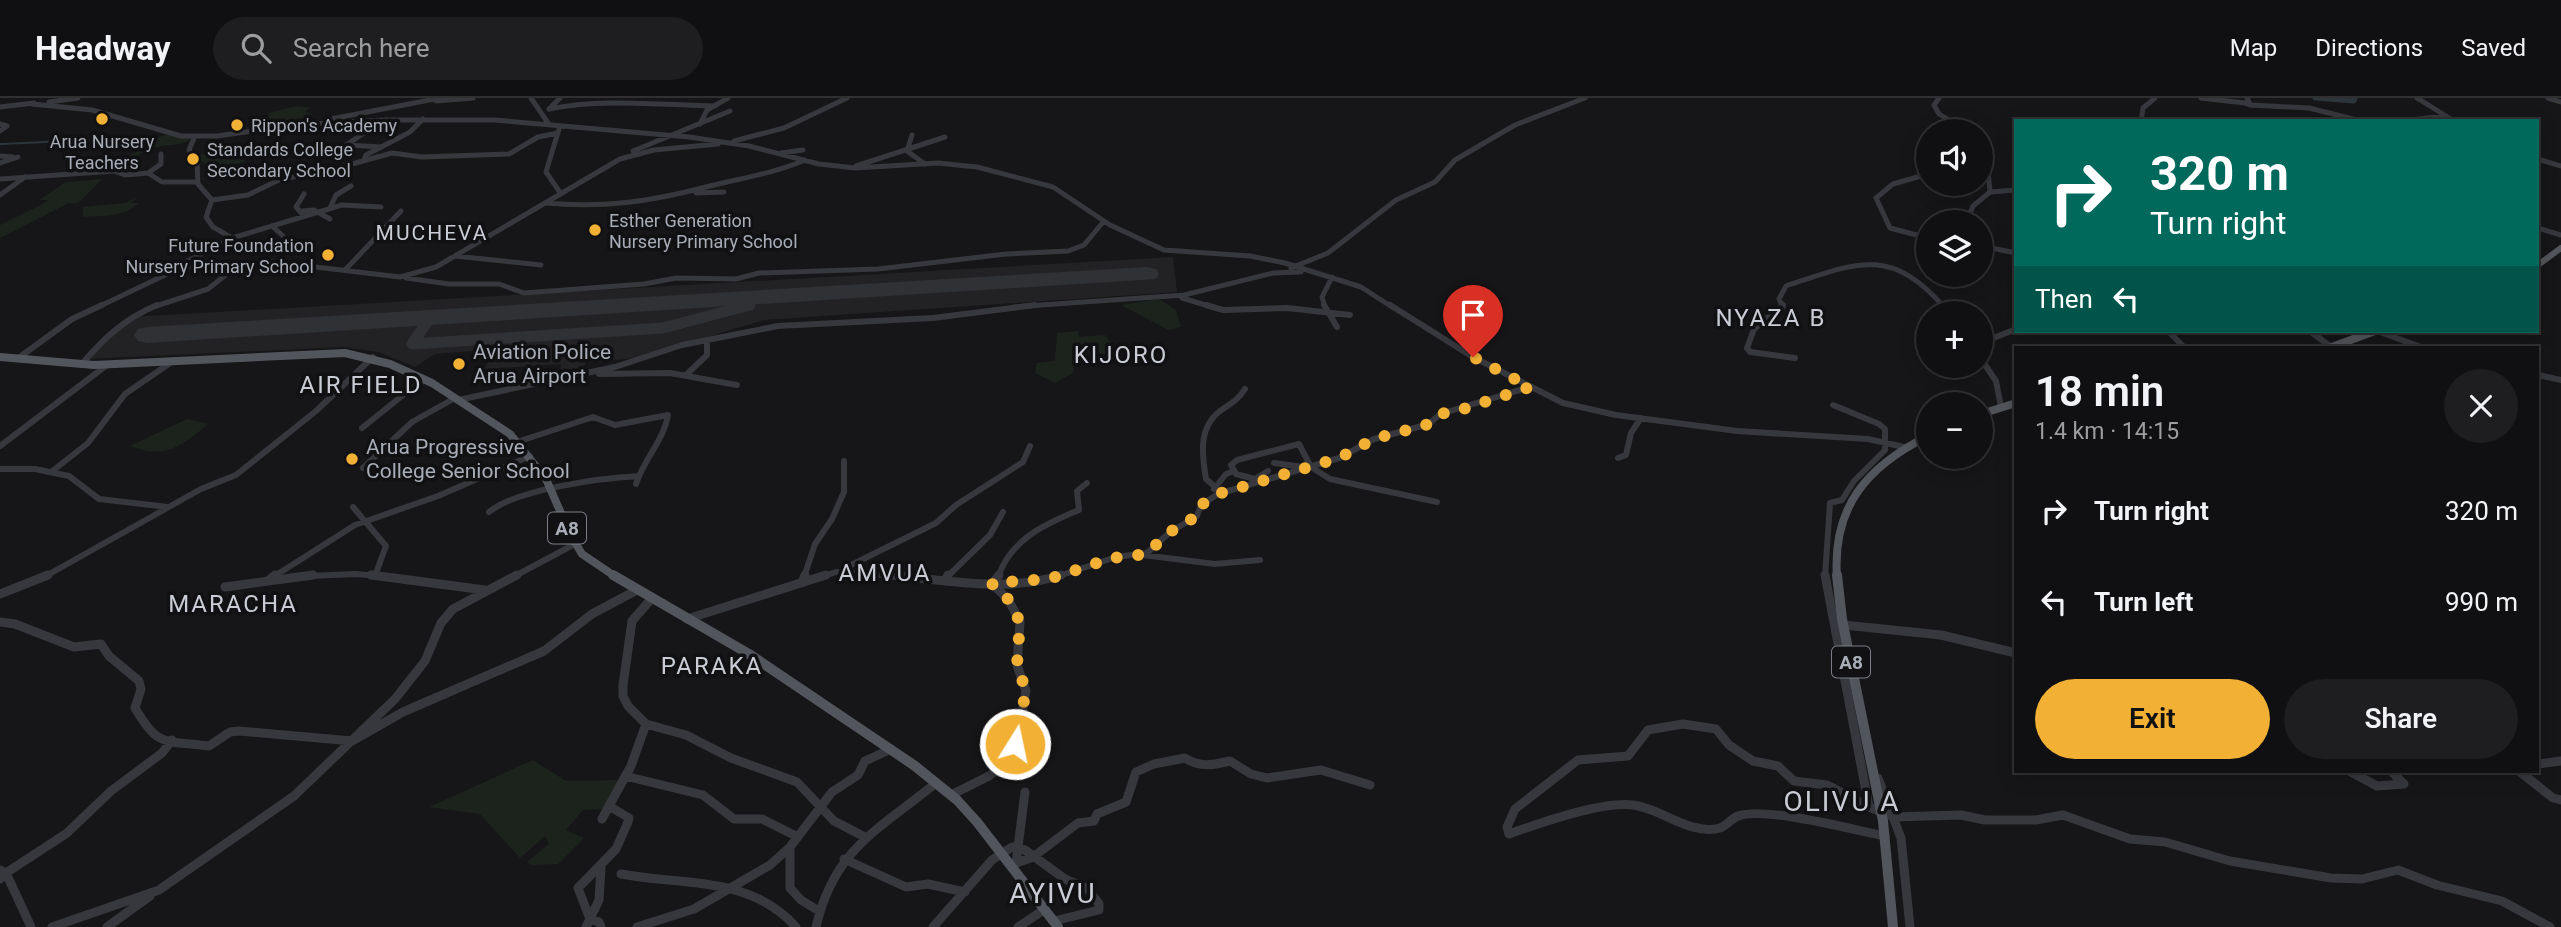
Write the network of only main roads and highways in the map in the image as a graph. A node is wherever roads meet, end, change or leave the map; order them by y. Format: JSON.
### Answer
{"nodes":[{"id":1,"x":2561,"y":248,"type":"edge"},
{"id":2,"x":2539,"y":264,"type":"edge"},
{"id":3,"x":2372,"y":333,"type":"edge"},
{"id":4,"x":2345,"y":346,"type":"edge"},
{"id":5,"x":0,"y":357,"type":"edge"},
{"id":6,"x":2014,"y":404,"type":"edge"},
{"id":7,"x":1993,"y":410,"type":"edge"},
{"id":8,"x":1916,"y":442,"type":"edge"},
{"id":9,"x":1056,"y":924,"type":"edge"},
{"id":10,"x":1893,"y":927,"type":"edge"}],
"edges":[{"from":1,"to":2,"type":"main road"},
{"from":3,"to":4,"type":"main road"},
{"from":5,"to":9,"type":"main road","number":"A8"},
{"from":6,"to":7,"type":"main road"},
{"from":8,"to":10,"type":"main road","number":"A8"}]}
